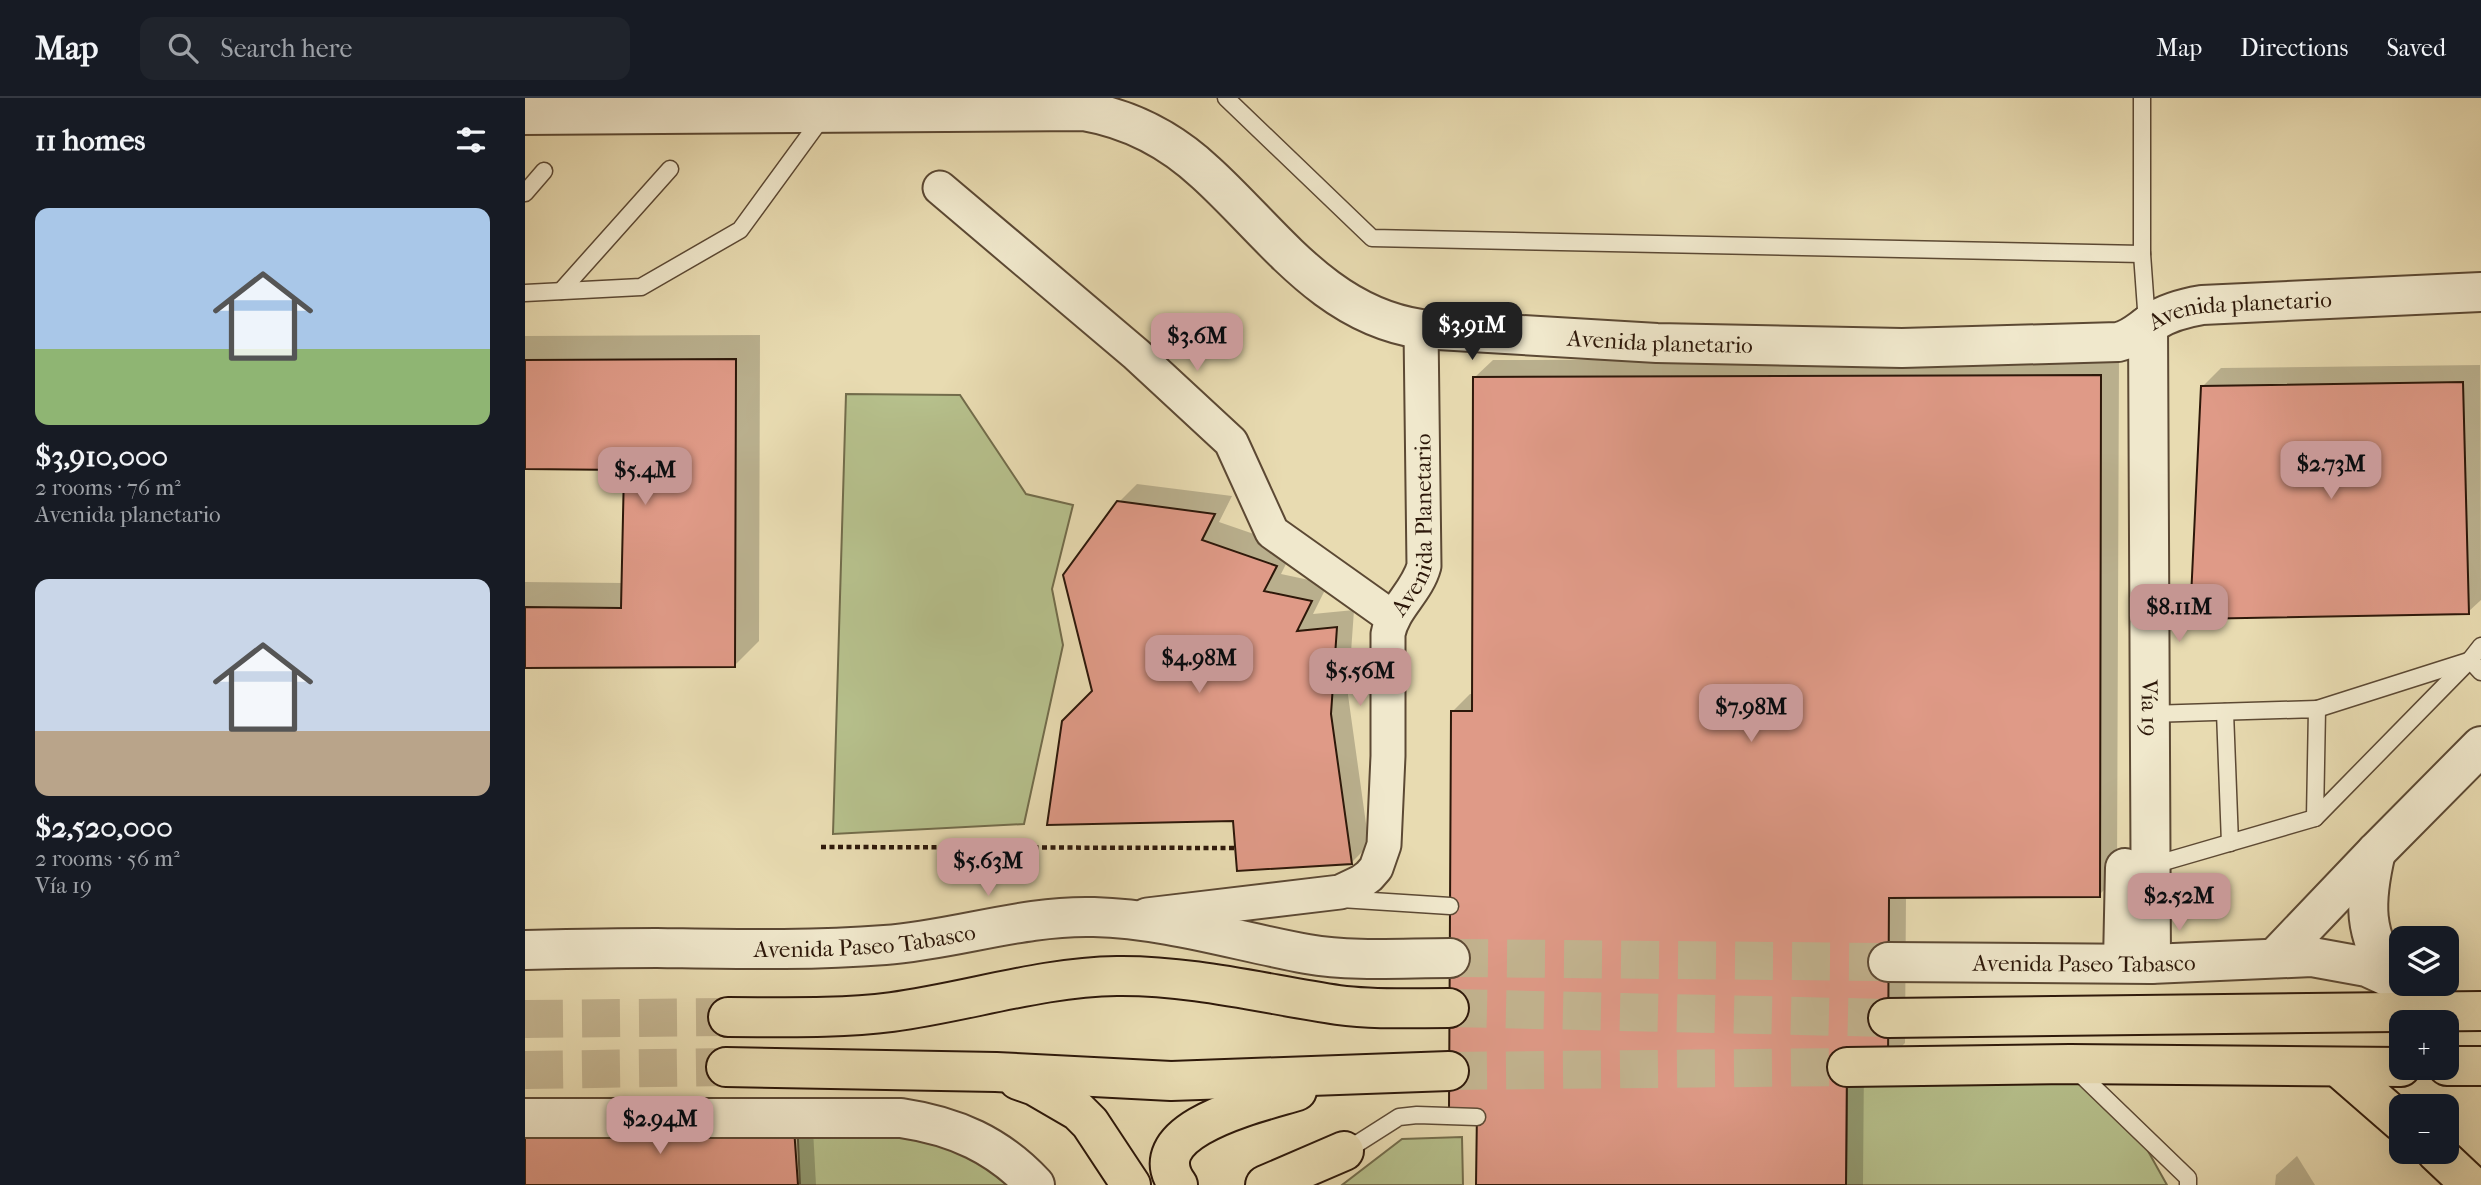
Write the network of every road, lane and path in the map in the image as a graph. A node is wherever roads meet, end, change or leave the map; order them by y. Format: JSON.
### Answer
{"nodes":[{"id":1,"x":1226,"y":98,"type":"edge"},
{"id":2,"x":2142,"y":98,"type":"edge"},
{"id":3,"x":973,"y":105,"type":"edge"},
{"id":4,"x":705,"y":106,"type":"edge"},
{"id":5,"x":825,"y":113,"type":"junction"},
{"id":6,"x":525,"y":115,"type":"edge"},
{"id":7,"x":670,"y":169,"type":"dead end"},
{"id":8,"x":544,"y":171,"type":"dead end"},
{"id":9,"x":940,"y":188,"type":"dead end"},
{"id":10,"x":525,"y":193,"type":"edge"},
{"id":11,"x":2142,"y":254,"type":"junction"},
{"id":12,"x":561,"y":291,"type":"junction"},
{"id":13,"x":2481,"y":292,"type":"edge"},
{"id":14,"x":525,"y":293,"type":"edge"},
{"id":15,"x":1421,"y":329,"type":"junction"},
{"id":16,"x":2137,"y":333,"type":"junction"},
{"id":17,"x":1393,"y":618,"type":"junction"},
{"id":18,"x":2481,"y":646,"type":"edge"},
{"id":19,"x":2476,"y":666,"type":"edge"},
{"id":20,"x":2317,"y":709,"type":"junction"},
{"id":21,"x":2225,"y":712,"type":"junction"},
{"id":22,"x":2149,"y":714,"type":"junction"},
{"id":23,"x":2481,"y":746,"type":"edge"},
{"id":24,"x":2315,"y":818,"type":"junction"},
{"id":25,"x":2230,"y":843,"type":"junction"},
{"id":26,"x":821,"y":847,"type":"dead end"},
{"id":27,"x":1235,"y":848,"type":"dead end"},
{"id":28,"x":2376,"y":852,"type":"junction"},
{"id":29,"x":2150,"y":866,"type":"junction"},
{"id":30,"x":1303,"y":896,"type":"junction"},
{"id":31,"x":1450,"y":906,"type":"dead end"},
{"id":32,"x":1119,"y":918,"type":"junction"},
{"id":33,"x":525,"y":950,"type":"edge"},
{"id":34,"x":1450,"y":958,"type":"tunnel mouth"},
{"id":35,"x":2275,"y":958,"type":"junction"},
{"id":36,"x":1888,"y":961,"type":"tunnel mouth"},
{"id":37,"x":2137,"y":963,"type":"junction"},
{"id":38,"x":2389,"y":972,"type":"edge"},
{"id":39,"x":2389,"y":977,"type":"edge"},
{"id":40,"x":2413,"y":996,"type":"edge"},
{"id":41,"x":1450,"y":1008,"type":"tunnel mouth"},
{"id":42,"x":2429,"y":1010,"type":"edge"},
{"id":43,"x":2459,"y":1011,"type":"edge"},
{"id":44,"x":2481,"y":1011,"type":"edge"},
{"id":45,"x":2389,"y":1012,"type":"edge"},
{"id":46,"x":727,"y":1017,"type":"tunnel mouth"},
{"id":47,"x":1888,"y":1018,"type":"tunnel mouth"},
{"id":48,"x":2070,"y":1064,"type":"junction"},
{"id":49,"x":2459,"y":1066,"type":"edge"},
{"id":50,"x":2481,"y":1066,"type":"edge"},
{"id":51,"x":726,"y":1067,"type":"tunnel mouth"},
{"id":52,"x":1847,"y":1067,"type":"tunnel mouth"},
{"id":53,"x":2389,"y":1067,"type":"edge"},
{"id":54,"x":2339,"y":1068,"type":"junction"},
{"id":55,"x":996,"y":1072,"type":"junction"},
{"id":56,"x":1449,"y":1072,"type":"tunnel mouth"},
{"id":57,"x":1340,"y":1076,"type":"junction"},
{"id":58,"x":2389,"y":1112,"type":"edge"},
{"id":59,"x":1476,"y":1117,"type":"dead end"},
{"id":60,"x":525,"y":1118,"type":"edge"},
{"id":61,"x":1344,"y":1151,"type":"junction"},
{"id":62,"x":2449,"y":1164,"type":"edge"},
{"id":63,"x":1035,"y":1185,"type":"edge"},
{"id":64,"x":1131,"y":1185,"type":"edge"},
{"id":65,"x":1178,"y":1185,"type":"edge"},
{"id":66,"x":1265,"y":1185,"type":"edge"},
{"id":67,"x":1309,"y":1185,"type":"edge"},
{"id":68,"x":2188,"y":1185,"type":"edge"},
{"id":69,"x":2471,"y":1185,"type":"edge"}],
"edges":[{"from":1,"to":11,"type":"lane"},
{"from":2,"to":11,"type":"lane"},
{"from":3,"to":5,"type":"street","name":"Avenida planetario"},
{"from":3,"to":15,"type":"street","name":"Avenida planetario"},
{"from":4,"to":5,"type":"street","name":"Avenida planetario"},
{"from":4,"to":6,"type":"street","name":"Avenida planetario"},
{"from":5,"to":12,"type":"lane"},
{"from":7,"to":12,"type":"lane"},
{"from":8,"to":10,"type":"lane"},
{"from":9,"to":17,"type":"street"},
{"from":11,"to":16,"type":"lane"},
{"from":12,"to":14,"type":"lane"},
{"from":13,"to":16,"type":"street","name":"Avenida planetario"},
{"from":15,"to":16,"type":"street","name":"Avenida planetario"},
{"from":15,"to":17,"type":"street","name":"Avenida Planetario"},
{"from":16,"to":22,"type":"street","name":"Vía 19"},
{"from":16,"to":37,"type":"street","name":"Vía 19"},
{"from":17,"to":30,"type":"street","name":"Avenida Planetario"},
{"from":18,"to":19,"type":"lane"},
{"from":19,"to":20,"type":"lane"},
{"from":19,"to":24,"type":"lane"},
{"from":20,"to":21,"type":"lane"},
{"from":20,"to":24,"type":"lane"},
{"from":21,"to":22,"type":"lane"},
{"from":21,"to":25,"type":"lane"},
{"from":22,"to":29,"type":"street","name":"Vía 19"},
{"from":23,"to":28,"type":"street"},
{"from":24,"to":25,"type":"lane"},
{"from":25,"to":29,"type":"lane"},
{"from":26,"to":27,"type":"path"},
{"from":28,"to":35,"type":"street"},
{"from":28,"to":38,"type":"street"},
{"from":29,"to":37,"type":"street","name":"Vía 19"},
{"from":30,"to":31,"type":"lane"},
{"from":30,"to":32,"type":"street","name":"Avenida Planetario"},
{"from":32,"to":33,"type":"street","name":"Avenida Paseo Tabasco"},
{"from":32,"to":34,"type":"street","name":"Avenida Paseo Tabasco"},
{"from":35,"to":37,"type":"street","name":"Avenida Paseo Tabasco"},
{"from":35,"to":39,"type":"street","name":"Avenida Paseo Tabasco"},
{"from":36,"to":37,"type":"street","name":"Avenida Paseo Tabasco"},
{"from":40,"to":42,"type":"street","name":"Avenida Paseo Tabasco"},
{"from":41,"to":46,"type":"main road"},
{"from":43,"to":44,"type":"main road"},
{"from":45,"to":47,"type":"main road"},
{"from":48,"to":52,"type":"main road"},
{"from":48,"to":54,"type":"main road"},
{"from":48,"to":68,"type":"lane"},
{"from":49,"to":50,"type":"main road"},
{"from":51,"to":55,"type":"main road"},
{"from":53,"to":54,"type":"main road"},
{"from":54,"to":58,"type":"main road"},
{"from":55,"to":57,"type":"main road"},
{"from":55,"to":64,"type":"main road"},
{"from":56,"to":57,"type":"main road"},
{"from":57,"to":65,"type":"main road"},
{"from":59,"to":61,"type":"lane"},
{"from":60,"to":63,"type":"street"},
{"from":61,"to":66,"type":"main road"},
{"from":61,"to":67,"type":"lane"},
{"from":62,"to":69,"type":"main road"}]}
